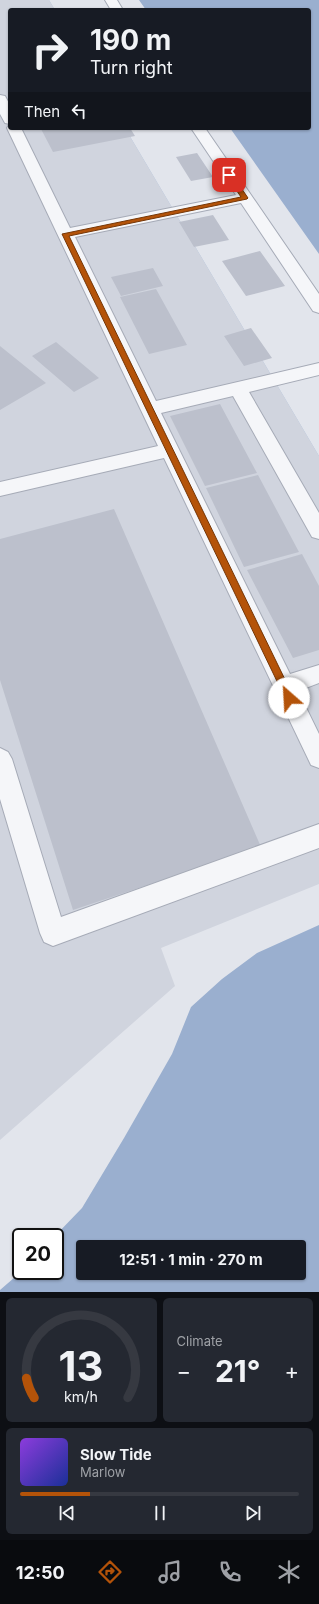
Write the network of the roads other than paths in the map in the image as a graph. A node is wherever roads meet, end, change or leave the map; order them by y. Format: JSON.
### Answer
{"nodes":[{"id":1,"x":0,"y":99,"type":"edge"},
{"id":2,"x":8,"y":116,"type":"edge"},
{"id":3,"x":15,"y":130,"type":"edge"},
{"id":4,"x":199,"y":130,"type":"edge"},
{"id":5,"x":245,"y":198,"type":"junction"},
{"id":6,"x":65,"y":234,"type":"junction"},
{"id":7,"x":319,"y":307,"type":"edge"},
{"id":8,"x":319,"y":369,"type":"edge"},
{"id":9,"x":238,"y":388,"type":"junction"},
{"id":10,"x":150,"y":410,"type":"junction"},
{"id":11,"x":169,"y":450,"type":"junction"},
{"id":12,"x":0,"y":490,"type":"edge"},
{"id":13,"x":319,"y":531,"type":"edge"},
{"id":14,"x":319,"y":674,"type":"edge"},
{"id":15,"x":283,"y":686,"type":"junction"},
{"id":16,"x":319,"y":758,"type":"edge"},
{"id":17,"x":0,"y":759,"type":"edge"},
{"id":18,"x":319,"y":836,"type":"edge"}],
"edges":[{"from":1,"to":2,"type":"lane"},
{"from":3,"to":6,"type":"lane"},
{"from":4,"to":5,"type":"lane"},
{"from":5,"to":6,"type":"lane"},
{"from":5,"to":7,"type":"lane"},
{"from":6,"to":10,"type":"lane"},
{"from":8,"to":9,"type":"lane"},
{"from":9,"to":10,"type":"lane"},
{"from":9,"to":13,"type":"lane"},
{"from":10,"to":11,"type":"lane"},
{"from":11,"to":12,"type":"lane"},
{"from":11,"to":15,"type":"lane"},
{"from":14,"to":15,"type":"lane"},
{"from":15,"to":16,"type":"lane"},
{"from":17,"to":18,"type":"lane"}]}
